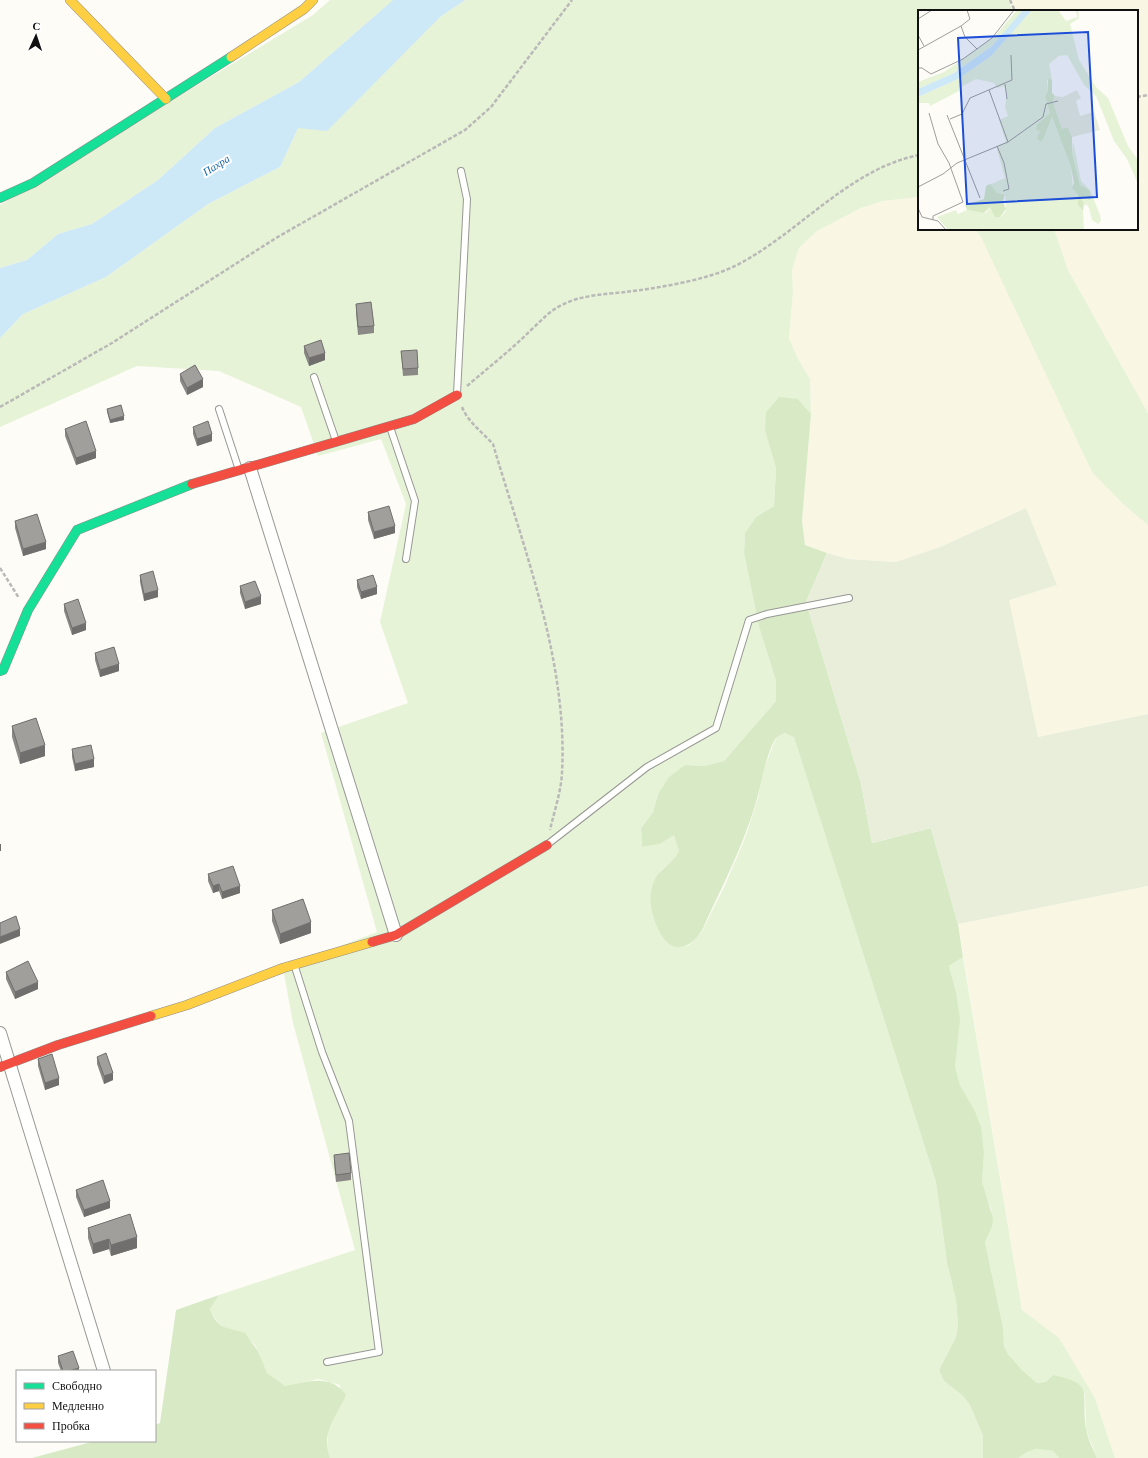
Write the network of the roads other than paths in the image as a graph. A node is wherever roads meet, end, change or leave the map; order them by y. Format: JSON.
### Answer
{"nodes":[{"id":1,"x":70,"y":0,"type":"edge"},
{"id":2,"x":313,"y":0,"type":"edge"},
{"id":3,"x":166,"y":99,"type":"junction"},
{"id":4,"x":461,"y":171,"type":"dead end"},
{"id":5,"x":0,"y":198,"type":"edge"},
{"id":6,"x":314,"y":377,"type":"dead end"},
{"id":7,"x":457,"y":395,"type":"joint"},
{"id":8,"x":219,"y":409,"type":"dead end"},
{"id":9,"x":390,"y":426,"type":"junction"},
{"id":10,"x":336,"y":441,"type":"junction"},
{"id":11,"x":245,"y":470,"type":"junction"},
{"id":12,"x":406,"y":558,"type":"dead end"},
{"id":13,"x":849,"y":598,"type":"dead end"},
{"id":14,"x":0,"y":671,"type":"edge"},
{"id":15,"x":547,"y":845,"type":"joint"},
{"id":16,"x":396,"y":935,"type":"junction"},
{"id":17,"x":294,"y":965,"type":"junction"},
{"id":18,"x":0,"y":1034,"type":"edge"},
{"id":19,"x":5,"y":1065,"type":"edge"},
{"id":20,"x":328,"y":1362,"type":"dead end"},
{"id":21,"x":104,"y":1370,"type":"edge"}],
"edges":[{"from":1,"to":3,"type":"street"},
{"from":2,"to":3,"type":"street"},
{"from":3,"to":5,"type":"street"},
{"from":4,"to":7,"type":"lane"},
{"from":6,"to":10,"type":"lane"},
{"from":7,"to":9,"type":"street"},
{"from":8,"to":11,"type":"lane"},
{"from":9,"to":10,"type":"street"},
{"from":9,"to":12,"type":"lane"},
{"from":10,"to":11,"type":"street"},
{"from":11,"to":14,"type":"street"},
{"from":11,"to":16,"type":"street"},
{"from":13,"to":15,"type":"lane"},
{"from":15,"to":16,"type":"street"},
{"from":16,"to":17,"type":"street"},
{"from":17,"to":19,"type":"street"},
{"from":17,"to":20,"type":"lane"},
{"from":18,"to":19,"type":"street"},
{"from":19,"to":21,"type":"street"}]}
